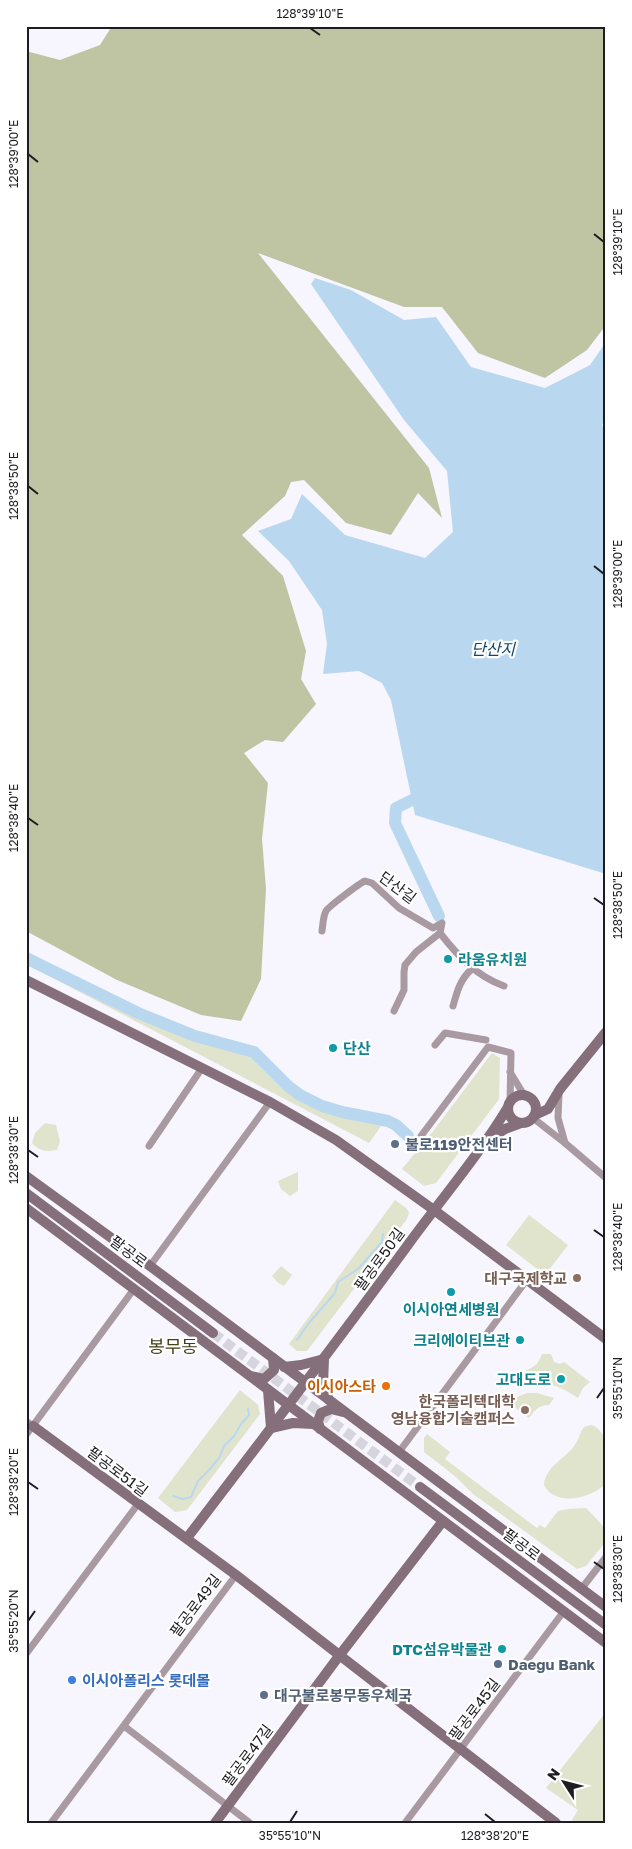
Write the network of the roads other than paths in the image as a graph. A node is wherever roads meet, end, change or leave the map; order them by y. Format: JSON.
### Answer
{"nodes":[{"id":1,"x":322,"y":931,"type":"dead end"},
{"id":2,"x":440,"y":933,"type":"junction"},
{"id":3,"x":472,"y":969,"type":"junction"},
{"id":4,"x":26,"y":980,"type":"edge"},
{"id":5,"x":504,"y":986,"type":"dead end"},
{"id":6,"x":453,"y":1006,"type":"dead end"},
{"id":7,"x":394,"y":1011,"type":"dead end"},
{"id":8,"x":606,"y":1032,"type":"edge"},
{"id":9,"x":486,"y":1040,"type":"dead end"},
{"id":10,"x":434,"y":1045,"type":"dead end"},
{"id":11,"x":202,"y":1068,"type":"junction"},
{"id":12,"x":510,"y":1072,"type":"junction"},
{"id":13,"x":524,"y":1095,"type":"junction"},
{"id":14,"x":557,"y":1096,"type":"junction"},
{"id":15,"x":534,"y":1101,"type":"junction"},
{"id":16,"x":270,"y":1102,"type":"junction"},
{"id":17,"x":509,"y":1105,"type":"junction"},
{"id":18,"x":534,"y":1117,"type":"junction"},
{"id":19,"x":521,"y":1123,"type":"junction"},
{"id":20,"x":421,"y":1136,"type":"dead end"},
{"id":21,"x":487,"y":1142,"type":"junction"},
{"id":22,"x":565,"y":1143,"type":"junction"},
{"id":23,"x":149,"y":1146,"type":"dead end"},
{"id":24,"x":26,"y":1176,"type":"edge"},
{"id":25,"x":606,"y":1178,"type":"edge"},
{"id":26,"x":26,"y":1193,"type":"edge"},
{"id":27,"x":26,"y":1208,"type":"edge"},
{"id":28,"x":434,"y":1210,"type":"junction"},
{"id":29,"x":150,"y":1266,"type":"junction"},
{"id":30,"x":526,"y":1280,"type":"junction"},
{"id":31,"x":134,"y":1289,"type":"junction"},
{"id":32,"x":213,"y":1333,"type":"tunnel mouth"},
{"id":33,"x":606,"y":1339,"type":"edge"},
{"id":34,"x":272,"y":1358,"type":"junction"},
{"id":35,"x":324,"y":1359,"type":"junction"},
{"id":36,"x":284,"y":1367,"type":"junction"},
{"id":37,"x":250,"y":1376,"type":"junction"},
{"id":38,"x":305,"y":1383,"type":"junction"},
{"id":39,"x":268,"y":1390,"type":"junction"},
{"id":40,"x":329,"y":1400,"type":"junction"},
{"id":41,"x":288,"y":1406,"type":"junction"},
{"id":42,"x":346,"y":1413,"type":"junction"},
{"id":43,"x":28,"y":1427,"type":"edge"},
{"id":44,"x":317,"y":1427,"type":"junction"},
{"id":45,"x":271,"y":1428,"type":"junction"},
{"id":46,"x":399,"y":1452,"type":"junction"},
{"id":47,"x":420,"y":1487,"type":"tunnel mouth"},
{"id":48,"x":138,"y":1504,"type":"junction"},
{"id":49,"x":443,"y":1521,"type":"junction"},
{"id":50,"x":187,"y":1538,"type":"junction"},
{"id":51,"x":606,"y":1557,"type":"edge"},
{"id":52,"x":236,"y":1575,"type":"junction"},
{"id":53,"x":582,"y":1588,"type":"junction"},
{"id":54,"x":606,"y":1606,"type":"edge"},
{"id":55,"x":564,"y":1611,"type":"junction"},
{"id":56,"x":606,"y":1625,"type":"edge"},
{"id":57,"x":606,"y":1643,"type":"edge"},
{"id":58,"x":26,"y":1654,"type":"edge"},
{"id":59,"x":339,"y":1656,"type":"junction"},
{"id":60,"x":124,"y":1726,"type":"junction"},
{"id":61,"x":461,"y":1749,"type":"junction"},
{"id":62,"x":227,"y":1806,"type":"junction"},
{"id":63,"x":51,"y":1823,"type":"edge"},
{"id":64,"x":215,"y":1823,"type":"edge"},
{"id":65,"x":250,"y":1823,"type":"edge"},
{"id":66,"x":405,"y":1823,"type":"edge"},
{"id":67,"x":556,"y":1823,"type":"edge"}],
"edges":[{"from":1,"to":2,"type":"street","name":"단산길"},
{"from":2,"to":3,"type":"street","name":"단산길"},
{"from":2,"to":7,"type":"street"},
{"from":3,"to":5,"type":"street","name":"단산길"},
{"from":3,"to":6,"type":"street"},
{"from":4,"to":11,"type":"main road"},
{"from":8,"to":14,"type":"main road"},
{"from":9,"to":10,"type":"street"},
{"from":11,"to":16,"type":"main road"},
{"from":11,"to":23,"type":"street"},
{"from":12,"to":13,"type":"street"},
{"from":12,"to":17,"type":"street"},
{"from":12,"to":20,"type":"street"},
{"from":13,"to":15,"type":"main road"},
{"from":13,"to":17,"type":"main road"},
{"from":14,"to":15,"type":"main road"},
{"from":14,"to":18,"type":"main road"},
{"from":14,"to":22,"type":"street"},
{"from":15,"to":18,"type":"main road"},
{"from":16,"to":28,"type":"main road"},
{"from":16,"to":29,"type":"street"},
{"from":17,"to":19,"type":"main road"},
{"from":17,"to":21,"type":"main road"},
{"from":18,"to":19,"type":"main road"},
{"from":18,"to":22,"type":"street"},
{"from":19,"to":21,"type":"main road"},
{"from":21,"to":28,"type":"main road","name":"팔공로50길"},
{"from":22,"to":25,"type":"street"},
{"from":24,"to":29,"type":"main road"},
{"from":26,"to":32,"type":"main road","name":"팔공로"},
{"from":27,"to":31,"type":"main road"},
{"from":28,"to":30,"type":"main road"},
{"from":28,"to":35,"type":"main road","name":"팔공로50길"},
{"from":29,"to":34,"type":"main road"},
{"from":30,"to":33,"type":"main road"},
{"from":30,"to":46,"type":"street"},
{"from":31,"to":37,"type":"main road"},
{"from":31,"to":43,"type":"street","name":"팔공로51길"},
{"from":34,"to":36,"type":"main road"},
{"from":34,"to":37,"type":"main road"},
{"from":35,"to":36,"type":"main road"},
{"from":35,"to":38,"type":"main road","name":"팔공로50길"},
{"from":35,"to":40,"type":"main road"},
{"from":36,"to":38,"type":"main road"},
{"from":37,"to":39,"type":"main road"},
{"from":38,"to":40,"type":"main road"},
{"from":38,"to":41,"type":"main road","name":"팔공로50길"},
{"from":39,"to":41,"type":"main road"},
{"from":39,"to":45,"type":"main road"},
{"from":40,"to":42,"type":"main road"},
{"from":41,"to":44,"type":"main road"},
{"from":41,"to":45,"type":"main road"},
{"from":42,"to":44,"type":"main road"},
{"from":42,"to":46,"type":"main road"},
{"from":43,"to":48,"type":"main road","name":"팔공로51길"},
{"from":44,"to":45,"type":"main road"},
{"from":44,"to":49,"type":"main road"},
{"from":45,"to":50,"type":"main road"},
{"from":46,"to":53,"type":"main road"},
{"from":47,"to":56,"type":"main road","name":"팔공로"},
{"from":48,"to":50,"type":"main road","name":"팔공로51길"},
{"from":48,"to":58,"type":"street"},
{"from":49,"to":55,"type":"main road"},
{"from":49,"to":59,"type":"main road","name":"팔공로47길"},
{"from":50,"to":52,"type":"main road","name":"팔공로49길"},
{"from":51,"to":53,"type":"street"},
{"from":52,"to":59,"type":"main road"},
{"from":52,"to":60,"type":"street","name":"팔공로49길"},
{"from":53,"to":54,"type":"main road"},
{"from":55,"to":57,"type":"main road"},
{"from":55,"to":61,"type":"street","name":"팔공로45길"},
{"from":59,"to":61,"type":"main road"},
{"from":59,"to":62,"type":"main road","name":"팔공로47길"},
{"from":60,"to":62,"type":"street"},
{"from":60,"to":63,"type":"street","name":"팔공로49길"},
{"from":61,"to":66,"type":"street","name":"팔공로45길"},
{"from":61,"to":67,"type":"main road"},
{"from":62,"to":64,"type":"main road","name":"팔공로47길"},
{"from":62,"to":65,"type":"street"}]}
